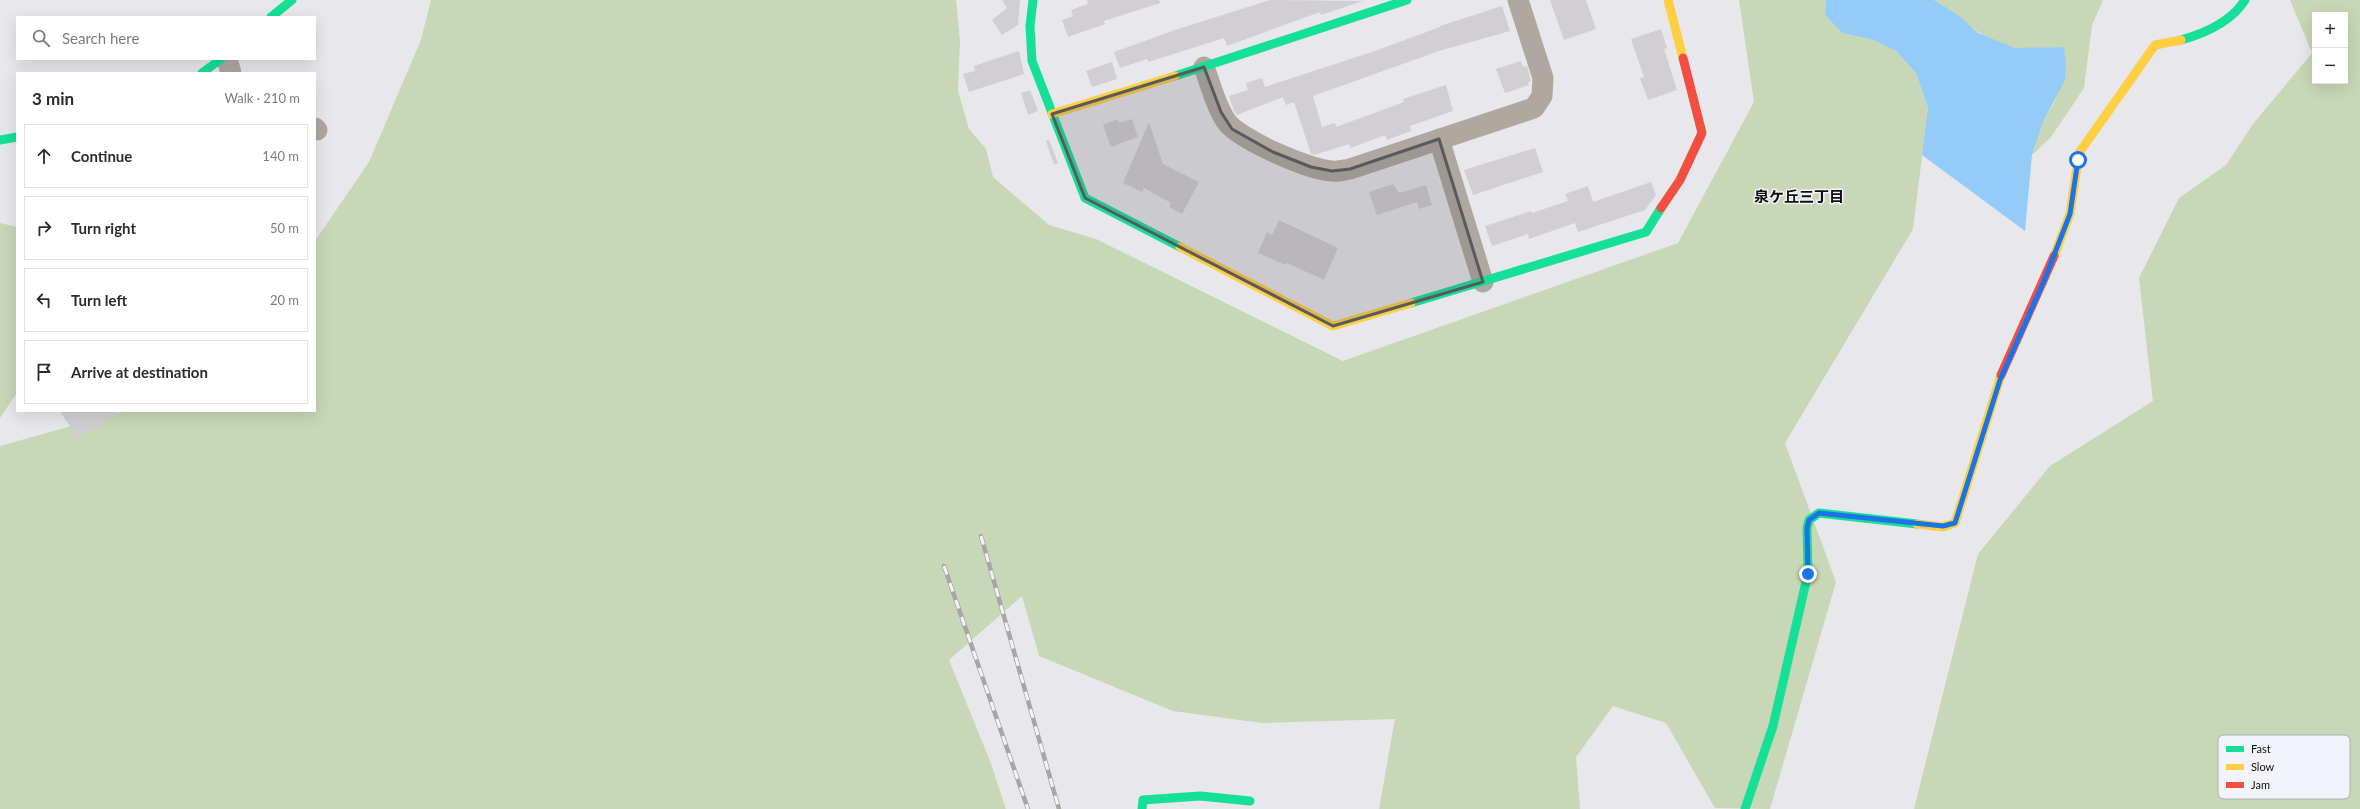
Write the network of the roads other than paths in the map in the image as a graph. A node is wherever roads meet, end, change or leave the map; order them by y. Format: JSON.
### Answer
{"nodes":[{"id":1,"x":292,"y":0,"type":"edge"},
{"id":2,"x":1033,"y":0,"type":"edge"},
{"id":3,"x":1407,"y":0,"type":"edge"},
{"id":4,"x":1518,"y":0,"type":"edge"},
{"id":5,"x":1668,"y":0,"type":"edge"},
{"id":6,"x":2239,"y":3,"type":"edge"},
{"id":7,"x":272,"y":16,"type":"edge"},
{"id":8,"x":220,"y":60,"type":"edge"},
{"id":9,"x":226,"y":60,"type":"edge"},
{"id":10,"x":1204,"y":67,"type":"junction"},
{"id":11,"x":203,"y":72,"type":"edge"},
{"id":12,"x":231,"y":72,"type":"edge"},
{"id":13,"x":1052,"y":114,"type":"junction"},
{"id":14,"x":16,"y":137,"type":"edge"},
{"id":15,"x":1439,"y":139,"type":"junction"},
{"id":16,"x":0,"y":140,"type":"edge"},
{"id":17,"x":1483,"y":282,"type":"junction"},
{"id":18,"x":1250,"y":801,"type":"dead end"},
{"id":19,"x":1142,"y":809,"type":"edge"},
{"id":20,"x":1745,"y":809,"type":"edge"}],
"edges":[{"from":1,"to":7,"type":"street"},
{"from":2,"to":13,"type":"street"},
{"from":3,"to":10,"type":"street"},
{"from":4,"to":15,"type":"street"},
{"from":5,"to":17,"type":"street"},
{"from":6,"to":20,"type":"street"},
{"from":8,"to":11,"type":"street"},
{"from":9,"to":12,"type":"street"},
{"from":10,"to":13,"type":"street"},
{"from":10,"to":15,"type":"street"},
{"from":13,"to":17,"type":"street"},
{"from":14,"to":16,"type":"street"},
{"from":15,"to":17,"type":"street"},
{"from":18,"to":19,"type":"street"}]}
